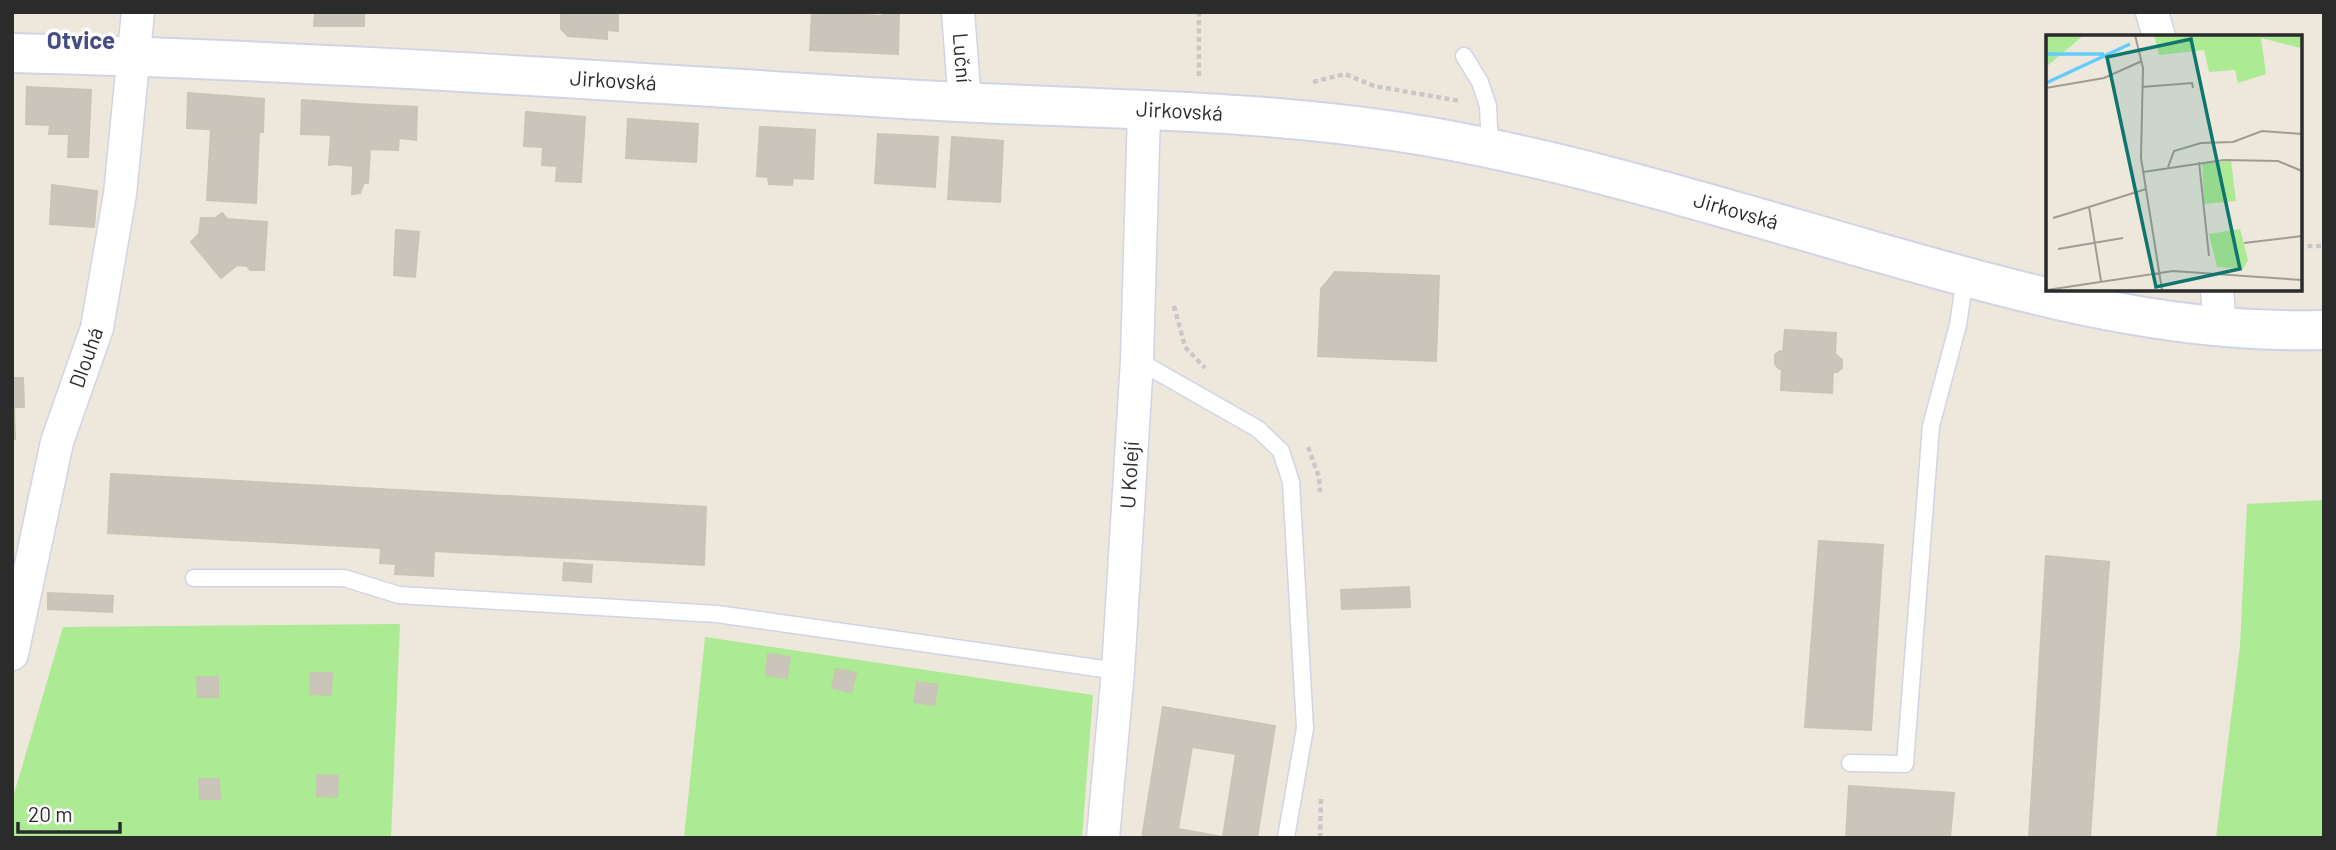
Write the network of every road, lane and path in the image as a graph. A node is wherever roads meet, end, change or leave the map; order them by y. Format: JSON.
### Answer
{"nodes":[{"id":1,"x":138,"y":12,"type":"edge"},
{"id":2,"x":957,"y":12,"type":"edge"},
{"id":3,"x":1199,"y":12,"type":"edge"},
{"id":4,"x":2152,"y":12,"type":"edge"},
{"id":5,"x":2158,"y":35,"type":"edge"},
{"id":6,"x":12,"y":53,"type":"edge"},
{"id":7,"x":135,"y":56,"type":"junction"},
{"id":8,"x":1464,"y":56,"type":"dead end"},
{"id":9,"x":1199,"y":77,"type":"dead end"},
{"id":10,"x":965,"y":103,"type":"junction"},
{"id":11,"x":1143,"y":111,"type":"junction"},
{"id":12,"x":1490,"y":149,"type":"junction"},
{"id":13,"x":2301,"y":246,"type":"edge"},
{"id":14,"x":2324,"y":246,"type":"edge"},
{"id":15,"x":1965,"y":277,"type":"junction"},
{"id":16,"x":2217,"y":290,"type":"edge"},
{"id":17,"x":2220,"y":328,"type":"junction"},
{"id":18,"x":2324,"y":330,"type":"edge"},
{"id":19,"x":1137,"y":360,"type":"junction"},
{"id":20,"x":194,"y":578,"type":"dead end"},
{"id":21,"x":12,"y":654,"type":"edge"},
{"id":22,"x":1118,"y":671,"type":"junction"},
{"id":23,"x":1850,"y":762,"type":"dead end"},
{"id":24,"x":1103,"y":838,"type":"edge"},
{"id":25,"x":1286,"y":838,"type":"edge"}],
"edges":[{"from":1,"to":7,"type":"street","name":"Dlouhá"},
{"from":2,"to":10,"type":"street","name":"Luční"},
{"from":3,"to":9,"type":"path"},
{"from":4,"to":5,"type":"street"},
{"from":6,"to":7,"type":"main road","name":"Jirkovská"},
{"from":7,"to":10,"type":"main road","name":"Jirkovská"},
{"from":7,"to":21,"type":"street","name":"Dlouhá"},
{"from":8,"to":12,"type":"lane"},
{"from":10,"to":11,"type":"main road","name":"Jirkovská"},
{"from":11,"to":12,"type":"main road","name":"Jirkovská"},
{"from":11,"to":19,"type":"street","name":"U Kolejí"},
{"from":12,"to":15,"type":"main road","name":"Jirkovská"},
{"from":13,"to":14,"type":"path"},
{"from":15,"to":17,"type":"main road","name":"Jirkovská"},
{"from":15,"to":23,"type":"lane"},
{"from":16,"to":17,"type":"street"},
{"from":17,"to":18,"type":"main road","name":"Jirkovská"},
{"from":19,"to":22,"type":"street","name":"U Kolejí"},
{"from":19,"to":25,"type":"lane"},
{"from":20,"to":22,"type":"lane"},
{"from":22,"to":24,"type":"street","name":"U Kolejí"}]}
